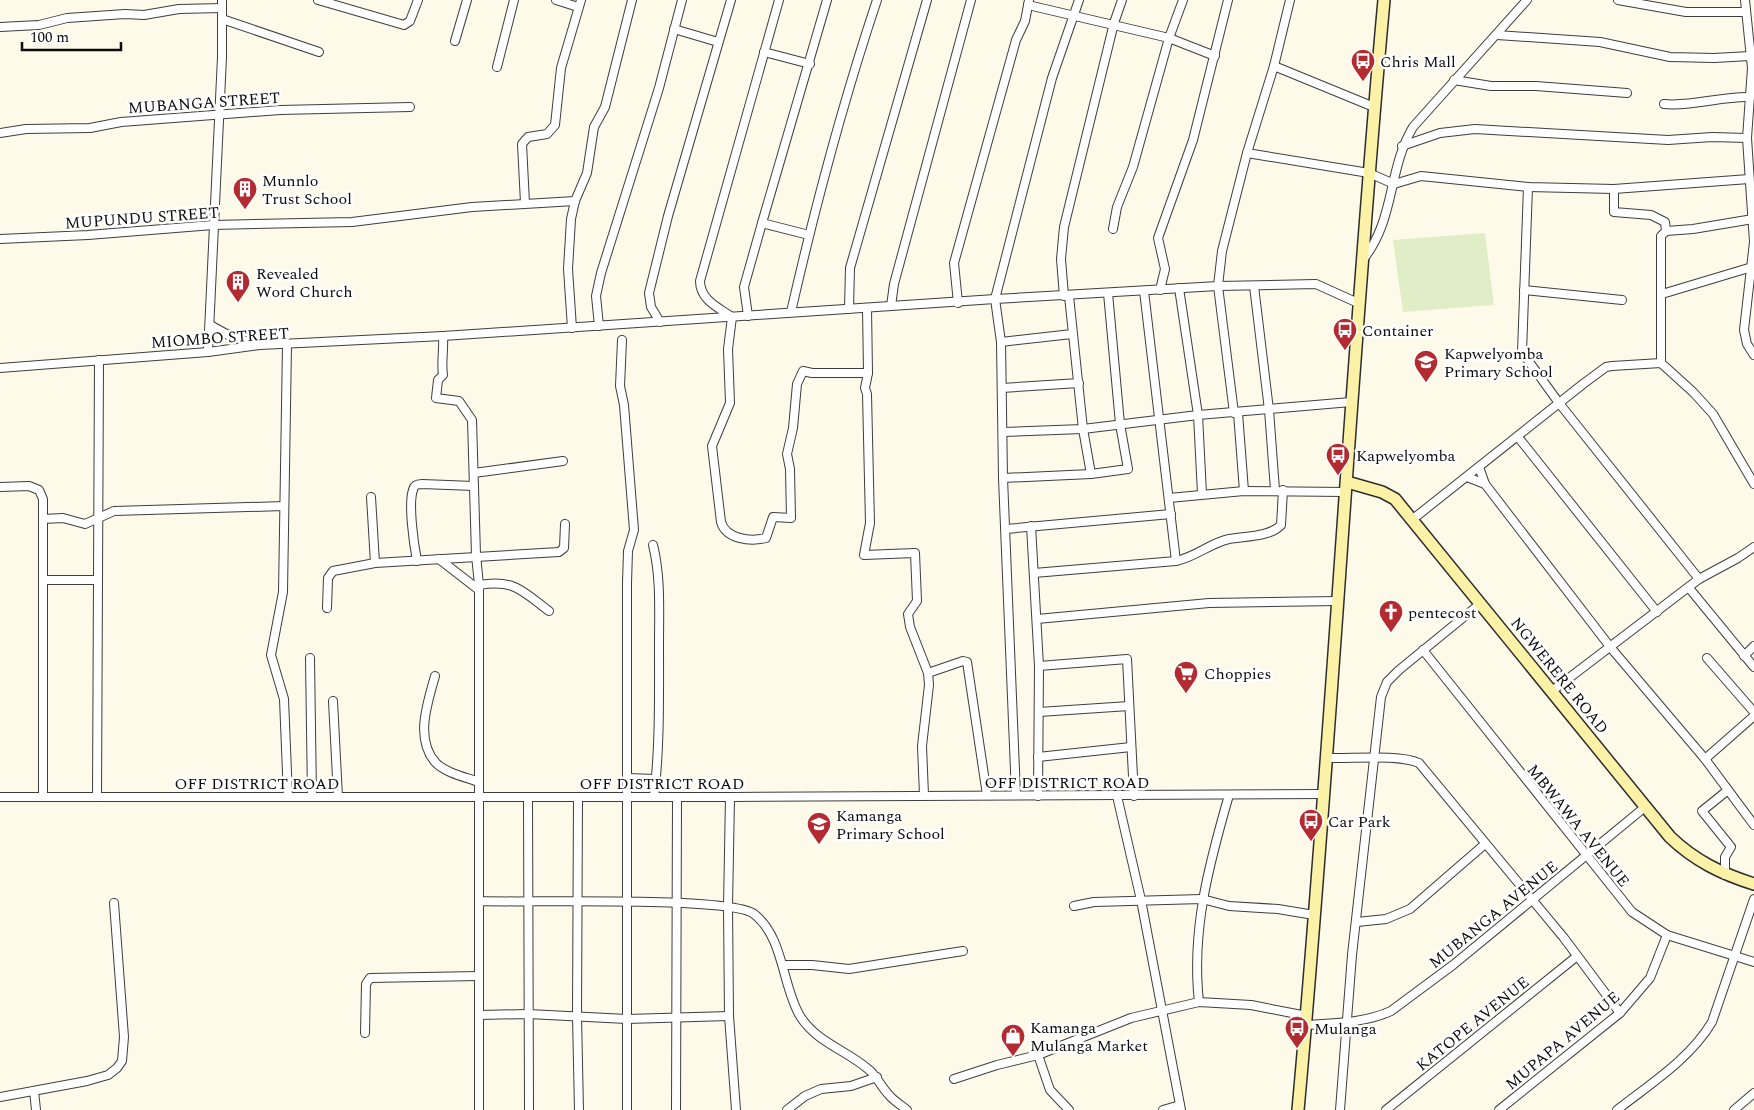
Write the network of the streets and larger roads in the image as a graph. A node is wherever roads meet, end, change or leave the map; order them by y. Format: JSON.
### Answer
{"nodes":[{"id":1,"x":319,"y":0,"type":"edge"},
{"id":2,"x":418,"y":0,"type":"edge"},
{"id":3,"x":467,"y":0,"type":"edge"},
{"id":4,"x":514,"y":0,"type":"edge"},
{"id":5,"x":556,"y":0,"type":"edge"},
{"id":6,"x":632,"y":0,"type":"edge"},
{"id":7,"x":682,"y":0,"type":"edge"},
{"id":8,"x":731,"y":0,"type":"edge"},
{"id":9,"x":779,"y":0,"type":"edge"},
{"id":10,"x":827,"y":0,"type":"edge"},
{"id":11,"x":877,"y":0,"type":"edge"},
{"id":12,"x":927,"y":0,"type":"edge"},
{"id":13,"x":971,"y":0,"type":"edge"},
{"id":14,"x":1079,"y":0,"type":"edge"},
{"id":15,"x":1122,"y":0,"type":"edge"},
{"id":16,"x":1183,"y":0,"type":"edge"},
{"id":17,"x":1228,"y":0,"type":"edge"},
{"id":18,"x":1290,"y":0,"type":"edge"},
{"id":19,"x":1384,"y":0,"type":"edge"},
{"id":20,"x":1527,"y":0,"type":"edge"},
{"id":21,"x":1618,"y":0,"type":"edge"},
{"id":22,"x":1745,"y":0,"type":"edge"},
{"id":23,"x":1028,"y":3,"type":"edge"},
{"id":24,"x":222,"y":4,"type":"edge"},
{"id":25,"x":580,"y":4,"type":"edge"},
{"id":26,"x":1746,"y":12,"type":"junction"},
{"id":27,"x":1075,"y":15,"type":"junction"},
{"id":28,"x":222,"y":19,"type":"junction"},
{"id":29,"x":1114,"y":24,"type":"junction"},
{"id":30,"x":0,"y":27,"type":"edge"},
{"id":31,"x":674,"y":29,"type":"junction"},
{"id":32,"x":1497,"y":34,"type":"junction"},
{"id":33,"x":1169,"y":38,"type":"junction"},
{"id":34,"x":455,"y":41,"type":"dead end"},
{"id":35,"x":718,"y":42,"type":"junction"},
{"id":36,"x":319,"y":52,"type":"dead end"},
{"id":37,"x":764,"y":52,"type":"junction"},
{"id":38,"x":1215,"y":56,"type":"junction"},
{"id":39,"x":1750,"y":56,"type":"junction"},
{"id":40,"x":810,"y":64,"type":"junction"},
{"id":41,"x":1274,"y":66,"type":"junction"},
{"id":42,"x":498,"y":67,"type":"dead end"},
{"id":43,"x":1454,"y":80,"type":"junction"},
{"id":44,"x":1627,"y":93,"type":"dead end"},
{"id":45,"x":1750,"y":97,"type":"junction"},
{"id":46,"x":1664,"y":104,"type":"dead end"},
{"id":47,"x":410,"y":107,"type":"dead end"},
{"id":48,"x":1374,"y":107,"type":"junction"},
{"id":49,"x":219,"y":115,"type":"junction"},
{"id":50,"x":0,"y":133,"type":"edge"},
{"id":51,"x":1747,"y":138,"type":"junction"},
{"id":52,"x":1402,"y":146,"type":"junction"},
{"id":53,"x":1247,"y":153,"type":"junction"},
{"id":54,"x":1369,"y":173,"type":"junction"},
{"id":55,"x":1748,"y":179,"type":"junction"},
{"id":56,"x":1394,"y":184,"type":"junction"},
{"id":57,"x":1528,"y":187,"type":"junction"},
{"id":58,"x":1614,"y":189,"type":"junction"},
{"id":59,"x":575,"y":201,"type":"junction"},
{"id":60,"x":525,"y":203,"type":"junction"},
{"id":61,"x":1753,"y":219,"type":"junction"},
{"id":62,"x":762,"y":223,"type":"junction"},
{"id":63,"x":213,"y":225,"type":"junction"},
{"id":64,"x":1113,"y":229,"type":"dead end"},
{"id":65,"x":1666,"y":231,"type":"junction"},
{"id":66,"x":809,"y":235,"type":"junction"},
{"id":67,"x":0,"y":239,"type":"edge"},
{"id":68,"x":1754,"y":240,"type":"edge"},
{"id":69,"x":1361,"y":263,"type":"junction"},
{"id":70,"x":1752,"y":267,"type":"junction"},
{"id":71,"x":1218,"y":286,"type":"junction"},
{"id":72,"x":1254,"y":286,"type":"junction"},
{"id":73,"x":1179,"y":288,"type":"junction"},
{"id":74,"x":1160,"y":290,"type":"junction"},
{"id":75,"x":1524,"y":290,"type":"junction"},
{"id":76,"x":1144,"y":291,"type":"junction"},
{"id":77,"x":1108,"y":293,"type":"junction"},
{"id":78,"x":1662,"y":294,"type":"junction"},
{"id":79,"x":1067,"y":296,"type":"junction"},
{"id":80,"x":995,"y":299,"type":"junction"},
{"id":81,"x":1622,"y":300,"type":"dead end"},
{"id":82,"x":958,"y":303,"type":"junction"},
{"id":83,"x":1358,"y":303,"type":"junction"},
{"id":84,"x":891,"y":306,"type":"junction"},
{"id":85,"x":867,"y":308,"type":"junction"},
{"id":86,"x":849,"y":309,"type":"junction"},
{"id":87,"x":791,"y":312,"type":"junction"},
{"id":88,"x":748,"y":316,"type":"junction"},
{"id":89,"x":732,"y":318,"type":"junction"},
{"id":90,"x":660,"y":322,"type":"junction"},
{"id":91,"x":210,"y":325,"type":"junction"},
{"id":92,"x":599,"y":326,"type":"junction"},
{"id":93,"x":572,"y":328,"type":"junction"},
{"id":94,"x":1072,"y":334,"type":"junction"},
{"id":95,"x":443,"y":336,"type":"junction"},
{"id":96,"x":622,"y":340,"type":"dead end"},
{"id":97,"x":1001,"y":342,"type":"junction"},
{"id":98,"x":260,"y":345,"type":"junction"},
{"id":99,"x":287,"y":345,"type":"junction"},
{"id":100,"x":208,"y":352,"type":"junction"},
{"id":101,"x":1754,"y":355,"type":"edge"},
{"id":102,"x":99,"y":360,"type":"junction"},
{"id":103,"x":1661,"y":363,"type":"junction"},
{"id":104,"x":0,"y":368,"type":"edge"},
{"id":105,"x":868,"y":373,"type":"junction"},
{"id":106,"x":1079,"y":383,"type":"junction"},
{"id":107,"x":1002,"y":388,"type":"junction"},
{"id":108,"x":1351,"y":402,"type":"junction"},
{"id":109,"x":1559,"y":403,"type":"junction"},
{"id":110,"x":1268,"y":410,"type":"junction"},
{"id":111,"x":1236,"y":413,"type":"junction"},
{"id":112,"x":1198,"y":415,"type":"junction"},
{"id":113,"x":1158,"y":421,"type":"junction"},
{"id":114,"x":1120,"y":424,"type":"junction"},
{"id":115,"x":1082,"y":429,"type":"junction"},
{"id":116,"x":1003,"y":432,"type":"junction"},
{"id":117,"x":1518,"y":436,"type":"junction"},
{"id":118,"x":563,"y":461,"type":"dead end"},
{"id":119,"x":1479,"y":467,"type":"junction"},
{"id":120,"x":474,"y":473,"type":"junction"},
{"id":121,"x":1091,"y":474,"type":"junction"},
{"id":122,"x":1467,"y":476,"type":"junction"},
{"id":123,"x":1003,"y":478,"type":"junction"},
{"id":124,"x":1484,"y":484,"type":"junction"},
{"id":125,"x":1754,"y":484,"type":"edge"},
{"id":126,"x":474,"y":486,"type":"junction"},
{"id":127,"x":0,"y":487,"type":"edge"},
{"id":128,"x":1346,"y":487,"type":"junction"},
{"id":129,"x":1279,"y":490,"type":"junction"},
{"id":130,"x":1244,"y":491,"type":"junction"},
{"id":131,"x":1202,"y":494,"type":"junction"},
{"id":132,"x":371,"y":497,"type":"dead end"},
{"id":133,"x":1169,"y":498,"type":"junction"},
{"id":134,"x":284,"y":506,"type":"junction"},
{"id":135,"x":1171,"y":514,"type":"junction"},
{"id":136,"x":98,"y":516,"type":"junction"},
{"id":137,"x":43,"y":519,"type":"junction"},
{"id":138,"x":1413,"y":519,"type":"junction"},
{"id":139,"x":566,"y":524,"type":"dead end"},
{"id":140,"x":1031,"y":526,"type":"junction"},
{"id":141,"x":1006,"y":529,"type":"junction"},
{"id":142,"x":653,"y":545,"type":"dead end"},
{"id":143,"x":1754,"y":546,"type":"edge"},
{"id":144,"x":476,"y":555,"type":"junction"},
{"id":145,"x":439,"y":560,"type":"junction"},
{"id":146,"x":1176,"y":561,"type":"junction"},
{"id":147,"x":417,"y":562,"type":"junction"},
{"id":148,"x":374,"y":563,"type":"junction"},
{"id":149,"x":1034,"y":573,"type":"junction"},
{"id":150,"x":44,"y":580,"type":"junction"},
{"id":151,"x":98,"y":580,"type":"junction"},
{"id":152,"x":1699,"y":580,"type":"junction"},
{"id":153,"x":479,"y":588,"type":"junction"},
{"id":154,"x":1689,"y":588,"type":"junction"},
{"id":155,"x":1338,"y":601,"type":"junction"},
{"id":156,"x":1481,"y":603,"type":"junction"},
{"id":157,"x":327,"y":608,"type":"dead end"},
{"id":158,"x":549,"y":611,"type":"dead end"},
{"id":159,"x":1657,"y":612,"type":"junction"},
{"id":160,"x":1037,"y":619,"type":"junction"},
{"id":161,"x":1754,"y":646,"type":"edge"},
{"id":162,"x":1611,"y":648,"type":"junction"},
{"id":163,"x":1423,"y":650,"type":"junction"},
{"id":164,"x":1744,"y":656,"type":"junction"},
{"id":165,"x":310,"y":658,"type":"dead end"},
{"id":166,"x":1707,"y":658,"type":"dead end"},
{"id":167,"x":1039,"y":666,"type":"junction"},
{"id":168,"x":1754,"y":667,"type":"edge"},
{"id":169,"x":928,"y":673,"type":"junction"},
{"id":170,"x":435,"y":676,"type":"dead end"},
{"id":171,"x":1552,"y":691,"type":"junction"},
{"id":172,"x":333,"y":701,"type":"dead end"},
{"id":173,"x":1130,"y":706,"type":"junction"},
{"id":174,"x":1039,"y":712,"type":"junction"},
{"id":175,"x":1754,"y":712,"type":"edge"},
{"id":176,"x":1754,"y":716,"type":"edge"},
{"id":177,"x":1131,"y":747,"type":"junction"},
{"id":178,"x":1038,"y":757,"type":"junction"},
{"id":179,"x":1327,"y":758,"type":"junction"},
{"id":180,"x":1373,"y":759,"type":"junction"},
{"id":181,"x":1705,"y":759,"type":"junction"},
{"id":182,"x":627,"y":778,"type":"junction"},
{"id":183,"x":656,"y":779,"type":"junction"},
{"id":184,"x":479,"y":782,"type":"junction"},
{"id":185,"x":1728,"y":790,"type":"junction"},
{"id":186,"x":1325,"y":794,"type":"junction"},
{"id":187,"x":987,"y":795,"type":"junction"},
{"id":188,"x":1016,"y":795,"type":"junction"},
{"id":189,"x":924,"y":796,"type":"junction"},
{"id":190,"x":1038,"y":796,"type":"junction"},
{"id":191,"x":1117,"y":796,"type":"junction"},
{"id":192,"x":1134,"y":796,"type":"junction"},
{"id":193,"x":1229,"y":796,"type":"junction"},
{"id":194,"x":0,"y":797,"type":"edge"},
{"id":195,"x":43,"y":797,"type":"junction"},
{"id":196,"x":97,"y":797,"type":"junction"},
{"id":197,"x":288,"y":797,"type":"junction"},
{"id":198,"x":312,"y":797,"type":"junction"},
{"id":199,"x":338,"y":797,"type":"junction"},
{"id":200,"x":528,"y":797,"type":"junction"},
{"id":201,"x":578,"y":797,"type":"junction"},
{"id":202,"x":627,"y":797,"type":"junction"},
{"id":203,"x":654,"y":797,"type":"junction"},
{"id":204,"x":677,"y":797,"type":"junction"},
{"id":205,"x":730,"y":797,"type":"junction"},
{"id":206,"x":478,"y":798,"type":"junction"},
{"id":207,"x":1646,"y":807,"type":"junction"},
{"id":208,"x":1754,"y":825,"type":"edge"},
{"id":209,"x":1485,"y":844,"type":"junction"},
{"id":210,"x":1586,"y":856,"type":"junction"},
{"id":211,"x":1725,"y":875,"type":"junction"},
{"id":212,"x":1754,"y":884,"type":"edge"},
{"id":213,"x":1202,"y":899,"type":"junction"},
{"id":214,"x":1754,"y":899,"type":"edge"},
{"id":215,"x":1141,"y":900,"type":"junction"},
{"id":216,"x":1532,"y":900,"type":"junction"},
{"id":217,"x":480,"y":901,"type":"junction"},
{"id":218,"x":578,"y":902,"type":"junction"},
{"id":219,"x":628,"y":902,"type":"junction"},
{"id":220,"x":114,"y":903,"type":"dead end"},
{"id":221,"x":528,"y":903,"type":"junction"},
{"id":222,"x":676,"y":904,"type":"junction"},
{"id":223,"x":728,"y":906,"type":"junction"},
{"id":224,"x":1074,"y":906,"type":"dead end"},
{"id":225,"x":1314,"y":915,"type":"junction"},
{"id":226,"x":1357,"y":922,"type":"junction"},
{"id":227,"x":1667,"y":935,"type":"junction"},
{"id":228,"x":964,"y":951,"type":"dead end"},
{"id":229,"x":1576,"y":956,"type":"junction"},
{"id":230,"x":1736,"y":956,"type":"junction"},
{"id":231,"x":1754,"y":962,"type":"edge"},
{"id":232,"x":784,"y":965,"type":"junction"},
{"id":233,"x":479,"y":976,"type":"junction"},
{"id":234,"x":1199,"y":1002,"type":"junction"},
{"id":235,"x":1162,"y":1012,"type":"junction"},
{"id":236,"x":1620,"y":1013,"type":"junction"},
{"id":237,"x":528,"y":1014,"type":"junction"},
{"id":238,"x":479,"y":1015,"type":"junction"},
{"id":239,"x":577,"y":1016,"type":"junction"},
{"id":240,"x":728,"y":1016,"type":"junction"},
{"id":241,"x":627,"y":1019,"type":"junction"},
{"id":242,"x":676,"y":1019,"type":"junction"},
{"id":243,"x":1306,"y":1020,"type":"junction"},
{"id":244,"x":1348,"y":1023,"type":"junction"},
{"id":245,"x":365,"y":1033,"type":"dead end"},
{"id":246,"x":1038,"y":1055,"type":"junction"},
{"id":247,"x":877,"y":1077,"type":"junction"},
{"id":248,"x":954,"y":1079,"type":"dead end"},
{"id":249,"x":34,"y":1092,"type":"junction"},
{"id":250,"x":1754,"y":1093,"type":"edge"},
{"id":251,"x":0,"y":1097,"type":"edge"},
{"id":252,"x":1180,"y":1108,"type":"edge"},
{"id":253,"x":36,"y":1110,"type":"edge"},
{"id":254,"x":479,"y":1110,"type":"edge"},
{"id":255,"x":529,"y":1110,"type":"edge"},
{"id":256,"x":579,"y":1110,"type":"edge"},
{"id":257,"x":627,"y":1110,"type":"edge"},
{"id":258,"x":676,"y":1110,"type":"edge"},
{"id":259,"x":736,"y":1110,"type":"edge"},
{"id":260,"x":787,"y":1110,"type":"edge"},
{"id":261,"x":906,"y":1110,"type":"edge"},
{"id":262,"x":1069,"y":1110,"type":"edge"},
{"id":263,"x":1163,"y":1110,"type":"edge"},
{"id":264,"x":1298,"y":1110,"type":"edge"},
{"id":265,"x":1340,"y":1110,"type":"edge"},
{"id":266,"x":1386,"y":1110,"type":"edge"},
{"id":267,"x":1499,"y":1110,"type":"edge"},
{"id":268,"x":1617,"y":1110,"type":"edge"},
{"id":269,"x":1734,"y":1110,"type":"edge"}],
"edges":[{"from":1,"to":2,"type":"street"},
{"from":3,"to":34,"type":"street"},
{"from":4,"to":42,"type":"street"},
{"from":5,"to":25,"type":"street"},
{"from":6,"to":59,"type":"street"},
{"from":7,"to":31,"type":"street"},
{"from":8,"to":35,"type":"street"},
{"from":9,"to":37,"type":"street"},
{"from":10,"to":40,"type":"street"},
{"from":11,"to":66,"type":"street"},
{"from":12,"to":86,"type":"street"},
{"from":13,"to":84,"type":"street"},
{"from":14,"to":27,"type":"street"},
{"from":15,"to":29,"type":"street"},
{"from":16,"to":33,"type":"street"},
{"from":17,"to":38,"type":"street"},
{"from":18,"to":41,"type":"street"},
{"from":19,"to":48,"type":"street"},
{"from":20,"to":32,"type":"street"},
{"from":21,"to":26,"type":"street"},
{"from":22,"to":26,"type":"street"},
{"from":23,"to":27,"type":"street"},
{"from":23,"to":82,"type":"street"},
{"from":24,"to":28,"type":"street"},
{"from":24,"to":30,"type":"street"},
{"from":25,"to":60,"type":"street"},
{"from":26,"to":39,"type":"street"},
{"from":27,"to":29,"type":"street"},
{"from":27,"to":80,"type":"street"},
{"from":28,"to":36,"type":"street"},
{"from":28,"to":49,"type":"street"},
{"from":29,"to":33,"type":"street"},
{"from":29,"to":79,"type":"street"},
{"from":31,"to":35,"type":"street"},
{"from":31,"to":92,"type":"street"},
{"from":32,"to":39,"type":"street"},
{"from":32,"to":43,"type":"street"},
{"from":33,"to":38,"type":"street"},
{"from":33,"to":64,"type":"street"},
{"from":35,"to":90,"type":"street"},
{"from":37,"to":40,"type":"street"},
{"from":37,"to":89,"type":"street"},
{"from":38,"to":74,"type":"street"},
{"from":39,"to":45,"type":"street"},
{"from":40,"to":62,"type":"street"},
{"from":41,"to":48,"type":"street"},
{"from":41,"to":53,"type":"street"},
{"from":43,"to":44,"type":"street"},
{"from":43,"to":52,"type":"street"},
{"from":45,"to":46,"type":"street"},
{"from":45,"to":51,"type":"street"},
{"from":47,"to":49,"type":"street","name":"MUBANGA STREET"},
{"from":48,"to":54,"type":"street"},
{"from":49,"to":50,"type":"street","name":"MUBANGA STREET"},
{"from":49,"to":63,"type":"street"},
{"from":51,"to":52,"type":"street"},
{"from":51,"to":55,"type":"street"},
{"from":52,"to":56,"type":"street"},
{"from":53,"to":54,"type":"street"},
{"from":53,"to":71,"type":"street"},
{"from":54,"to":56,"type":"street"},
{"from":54,"to":69,"type":"street"},
{"from":55,"to":58,"type":"street"},
{"from":55,"to":61,"type":"street"},
{"from":56,"to":57,"type":"street"},
{"from":56,"to":69,"type":"street"},
{"from":57,"to":58,"type":"street"},
{"from":57,"to":75,"type":"street"},
{"from":58,"to":65,"type":"street"},
{"from":59,"to":60,"type":"street","name":"MUPUNDU STREET"},
{"from":59,"to":93,"type":"street"},
{"from":60,"to":63,"type":"street","name":"MUPUNDU STREET"},
{"from":61,"to":65,"type":"street"},
{"from":61,"to":68,"type":"street"},
{"from":62,"to":66,"type":"street"},
{"from":62,"to":88,"type":"street"},
{"from":63,"to":67,"type":"street","name":"MUPUNDU STREET"},
{"from":63,"to":91,"type":"street"},
{"from":65,"to":78,"type":"street"},
{"from":66,"to":87,"type":"street"},
{"from":68,"to":70,"type":"street"},
{"from":69,"to":83,"type":"street"},
{"from":70,"to":78,"type":"street"},
{"from":70,"to":101,"type":"street"},
{"from":71,"to":72,"type":"street","name":"MIOMBO STREET"},
{"from":71,"to":73,"type":"street","name":"MIOMBO STREET"},
{"from":71,"to":111,"type":"street"},
{"from":72,"to":83,"type":"street","name":"MIOMBO STREET"},
{"from":72,"to":110,"type":"street"},
{"from":73,"to":74,"type":"street","name":"MIOMBO STREET"},
{"from":73,"to":112,"type":"street"},
{"from":74,"to":76,"type":"street","name":"MIOMBO STREET"},
{"from":75,"to":81,"type":"street"},
{"from":75,"to":109,"type":"street"},
{"from":76,"to":77,"type":"street","name":"MIOMBO STREET"},
{"from":76,"to":113,"type":"street"},
{"from":77,"to":79,"type":"street","name":"MIOMBO STREET"},
{"from":77,"to":114,"type":"street"},
{"from":78,"to":103,"type":"street"},
{"from":79,"to":80,"type":"street","name":"MIOMBO STREET"},
{"from":79,"to":94,"type":"street"},
{"from":80,"to":82,"type":"street","name":"MIOMBO STREET"},
{"from":80,"to":97,"type":"street"},
{"from":82,"to":84,"type":"street","name":"MIOMBO STREET"},
{"from":83,"to":108,"type":"street"},
{"from":84,"to":85,"type":"street","name":"MIOMBO STREET"},
{"from":85,"to":86,"type":"street","name":"MIOMBO STREET"},
{"from":85,"to":105,"type":"street"},
{"from":86,"to":87,"type":"street","name":"MIOMBO STREET"},
{"from":87,"to":88,"type":"street","name":"MIOMBO STREET"},
{"from":88,"to":89,"type":"street","name":"MIOMBO STREET"},
{"from":89,"to":90,"type":"street","name":"MIOMBO STREET"},
{"from":89,"to":105,"type":"street"},
{"from":90,"to":92,"type":"street","name":"MIOMBO STREET"},
{"from":91,"to":98,"type":"street"},
{"from":91,"to":100,"type":"street"},
{"from":92,"to":93,"type":"street","name":"MIOMBO STREET"},
{"from":93,"to":95,"type":"street","name":"MIOMBO STREET"},
{"from":94,"to":97,"type":"street"},
{"from":94,"to":106,"type":"street"},
{"from":95,"to":99,"type":"street","name":"MIOMBO STREET"},
{"from":95,"to":120,"type":"street"},
{"from":96,"to":182,"type":"street"},
{"from":97,"to":107,"type":"street"},
{"from":98,"to":99,"type":"street","name":"MIOMBO STREET"},
{"from":98,"to":100,"type":"street","name":"MIOMBO STREET"},
{"from":99,"to":134,"type":"street"},
{"from":100,"to":102,"type":"street","name":"MIOMBO STREET"},
{"from":102,"to":104,"type":"street","name":"MIOMBO STREET"},
{"from":102,"to":136,"type":"street"},
{"from":103,"to":109,"type":"street"},
{"from":103,"to":125,"type":"street"},
{"from":105,"to":169,"type":"street"},
{"from":106,"to":107,"type":"street"},
{"from":106,"to":115,"type":"street"},
{"from":107,"to":116,"type":"street"},
{"from":108,"to":110,"type":"street"},
{"from":108,"to":128,"type":"street"},
{"from":109,"to":117,"type":"street"},
{"from":109,"to":152,"type":"street"},
{"from":110,"to":111,"type":"street"},
{"from":110,"to":129,"type":"street"},
{"from":111,"to":112,"type":"street"},
{"from":111,"to":130,"type":"street"},
{"from":112,"to":113,"type":"street"},
{"from":112,"to":131,"type":"street"},
{"from":113,"to":114,"type":"street"},
{"from":113,"to":133,"type":"street"},
{"from":114,"to":115,"type":"street"},
{"from":114,"to":121,"type":"street"},
{"from":115,"to":116,"type":"street"},
{"from":115,"to":121,"type":"street"},
{"from":116,"to":123,"type":"street"},
{"from":117,"to":119,"type":"street"},
{"from":117,"to":159,"type":"street"},
{"from":118,"to":120,"type":"street"},
{"from":119,"to":122,"type":"street"},
{"from":119,"to":124,"type":"street"},
{"from":120,"to":126,"type":"street"},
{"from":121,"to":123,"type":"street"},
{"from":122,"to":124,"type":"street"},
{"from":122,"to":138,"type":"street"},
{"from":123,"to":141,"type":"street"},
{"from":124,"to":162,"type":"street"},
{"from":126,"to":144,"type":"street"},
{"from":126,"to":147,"type":"street"},
{"from":127,"to":137,"type":"street"},
{"from":128,"to":129,"type":"street"},
{"from":128,"to":138,"type":"street","name":"NGWERERE ROAD"},
{"from":128,"to":155,"type":"street"},
{"from":129,"to":130,"type":"street"},
{"from":129,"to":146,"type":"street"},
{"from":130,"to":131,"type":"street"},
{"from":131,"to":133,"type":"street"},
{"from":132,"to":148,"type":"street"},
{"from":133,"to":135,"type":"street"},
{"from":134,"to":136,"type":"street"},
{"from":134,"to":197,"type":"street"},
{"from":135,"to":140,"type":"street"},
{"from":135,"to":146,"type":"street"},
{"from":136,"to":137,"type":"street"},
{"from":136,"to":151,"type":"street"},
{"from":137,"to":150,"type":"street"},
{"from":138,"to":156,"type":"street","name":"NGWERERE ROAD"},
{"from":139,"to":144,"type":"street"},
{"from":140,"to":141,"type":"street"},
{"from":140,"to":149,"type":"street"},
{"from":141,"to":188,"type":"street"},
{"from":142,"to":183,"type":"street"},
{"from":143,"to":152,"type":"street"},
{"from":144,"to":145,"type":"street"},
{"from":144,"to":153,"type":"street"},
{"from":145,"to":147,"type":"street"},
{"from":145,"to":153,"type":"street"},
{"from":146,"to":149,"type":"street"},
{"from":147,"to":148,"type":"street"},
{"from":148,"to":157,"type":"street"},
{"from":149,"to":160,"type":"street"},
{"from":150,"to":151,"type":"street"},
{"from":150,"to":195,"type":"street"},
{"from":151,"to":196,"type":"street"},
{"from":152,"to":154,"type":"street"},
{"from":153,"to":158,"type":"street"},
{"from":153,"to":184,"type":"street"},
{"from":154,"to":159,"type":"street"},
{"from":154,"to":164,"type":"street"},
{"from":155,"to":160,"type":"street"},
{"from":155,"to":179,"type":"street"},
{"from":156,"to":163,"type":"street"},
{"from":156,"to":171,"type":"street","name":"NGWERERE ROAD"},
{"from":159,"to":162,"type":"street"},
{"from":160,"to":167,"type":"street"},
{"from":161,"to":164,"type":"street"},
{"from":162,"to":171,"type":"street"},
{"from":162,"to":181,"type":"street"},
{"from":163,"to":180,"type":"street"},
{"from":163,"to":210,"type":"street","name":"MBWAWA AVENUE"},
{"from":164,"to":168,"type":"street"},
{"from":165,"to":198,"type":"street"},
{"from":166,"to":175,"type":"street"},
{"from":167,"to":173,"type":"street"},
{"from":167,"to":174,"type":"street"},
{"from":169,"to":187,"type":"street"},
{"from":169,"to":189,"type":"street"},
{"from":170,"to":184,"type":"street"},
{"from":171,"to":207,"type":"street","name":"NGWERERE ROAD"},
{"from":172,"to":199,"type":"street"},
{"from":173,"to":174,"type":"street"},
{"from":173,"to":177,"type":"street"},
{"from":174,"to":178,"type":"street"},
{"from":176,"to":181,"type":"street"},
{"from":177,"to":178,"type":"street"},
{"from":177,"to":192,"type":"street"},
{"from":178,"to":190,"type":"street"},
{"from":179,"to":180,"type":"street"},
{"from":179,"to":186,"type":"street"},
{"from":180,"to":209,"type":"street"},
{"from":180,"to":226,"type":"street"},
{"from":181,"to":185,"type":"street"},
{"from":182,"to":183,"type":"street"},
{"from":182,"to":202,"type":"street"},
{"from":183,"to":203,"type":"street"},
{"from":184,"to":206,"type":"street"},
{"from":185,"to":208,"type":"street"},
{"from":185,"to":211,"type":"street"},
{"from":186,"to":193,"type":"street","name":"OFF DISTRICT ROAD"},
{"from":186,"to":225,"type":"street"},
{"from":187,"to":188,"type":"street","name":"OFF DISTRICT ROAD"},
{"from":187,"to":189,"type":"street","name":"OFF DISTRICT ROAD"},
{"from":188,"to":190,"type":"street","name":"OFF DISTRICT ROAD"},
{"from":189,"to":205,"type":"street","name":"OFF DISTRICT ROAD"},
{"from":190,"to":191,"type":"street","name":"OFF DISTRICT ROAD"},
{"from":191,"to":192,"type":"street","name":"OFF DISTRICT ROAD"},
{"from":191,"to":215,"type":"street"},
{"from":192,"to":193,"type":"street","name":"OFF DISTRICT ROAD"},
{"from":193,"to":213,"type":"street"},
{"from":194,"to":195,"type":"street","name":"OFF DISTRICT ROAD"},
{"from":195,"to":196,"type":"street","name":"OFF DISTRICT ROAD"},
{"from":196,"to":197,"type":"street","name":"OFF DISTRICT ROAD"},
{"from":197,"to":198,"type":"street","name":"OFF DISTRICT ROAD"},
{"from":198,"to":199,"type":"street","name":"OFF DISTRICT ROAD"},
{"from":199,"to":206,"type":"street","name":"OFF DISTRICT ROAD"},
{"from":200,"to":201,"type":"street","name":"OFF DISTRICT ROAD"},
{"from":200,"to":206,"type":"street","name":"OFF DISTRICT ROAD"},
{"from":200,"to":221,"type":"street"},
{"from":201,"to":202,"type":"street","name":"OFF DISTRICT ROAD"},
{"from":201,"to":218,"type":"street"},
{"from":202,"to":203,"type":"street","name":"OFF DISTRICT ROAD"},
{"from":202,"to":219,"type":"street"},
{"from":203,"to":204,"type":"street","name":"OFF DISTRICT ROAD"},
{"from":204,"to":205,"type":"street","name":"OFF DISTRICT ROAD"},
{"from":204,"to":222,"type":"street"},
{"from":205,"to":223,"type":"street"},
{"from":206,"to":217,"type":"street"},
{"from":207,"to":210,"type":"street","name":"MUBANGA AVENUE"},
{"from":207,"to":211,"type":"street","name":"NGWERERE ROAD"},
{"from":209,"to":216,"type":"street"},
{"from":209,"to":226,"type":"street"},
{"from":210,"to":216,"type":"street","name":"MUBANGA AVENUE"},
{"from":210,"to":227,"type":"street","name":"MBWAWA AVENUE"},
{"from":211,"to":212,"type":"street","name":"NGWERERE ROAD"},
{"from":213,"to":215,"type":"street"},
{"from":213,"to":225,"type":"street"},
{"from":213,"to":234,"type":"street"},
{"from":214,"to":230,"type":"street"},
{"from":215,"to":224,"type":"street"},
{"from":215,"to":235,"type":"street"},
{"from":216,"to":229,"type":"street"},
{"from":216,"to":244,"type":"street","name":"MUBANGA AVENUE"},
{"from":217,"to":221,"type":"street"},
{"from":217,"to":233,"type":"street"},
{"from":218,"to":219,"type":"street"},
{"from":218,"to":221,"type":"street"},
{"from":218,"to":239,"type":"street"},
{"from":219,"to":222,"type":"street"},
{"from":219,"to":241,"type":"street"},
{"from":220,"to":249,"type":"street"},
{"from":221,"to":237,"type":"street"},
{"from":222,"to":223,"type":"street"},
{"from":222,"to":242,"type":"street"},
{"from":223,"to":232,"type":"street"},
{"from":223,"to":240,"type":"street"},
{"from":225,"to":243,"type":"street"},
{"from":226,"to":244,"type":"street"},
{"from":227,"to":230,"type":"street","name":"MBWAWA AVENUE"},
{"from":227,"to":236,"type":"street","name":"MUPAPA AVENUE"},
{"from":228,"to":232,"type":"street"},
{"from":229,"to":236,"type":"street"},
{"from":229,"to":266,"type":"street","name":"KATOPE AVENUE"},
{"from":230,"to":231,"type":"street","name":"MBWAWA AVENUE"},
{"from":230,"to":268,"type":"street"},
{"from":232,"to":247,"type":"street"},
{"from":233,"to":238,"type":"street"},
{"from":233,"to":245,"type":"street"},
{"from":234,"to":235,"type":"street","name":"MUBANGA AVENUE"},
{"from":234,"to":243,"type":"street","name":"MUBANGA AVENUE"},
{"from":235,"to":246,"type":"street","name":"MUBANGA AVENUE"},
{"from":235,"to":252,"type":"street"},
{"from":236,"to":267,"type":"street","name":"MUPAPA AVENUE"},
{"from":237,"to":238,"type":"street"},
{"from":237,"to":239,"type":"street"},
{"from":237,"to":255,"type":"street"},
{"from":238,"to":254,"type":"street"},
{"from":239,"to":241,"type":"street"},
{"from":239,"to":256,"type":"street"},
{"from":240,"to":242,"type":"street"},
{"from":240,"to":259,"type":"street"},
{"from":241,"to":242,"type":"street"},
{"from":241,"to":257,"type":"street"},
{"from":242,"to":258,"type":"street"},
{"from":243,"to":244,"type":"street","name":"MUBANGA AVENUE"},
{"from":243,"to":264,"type":"street"},
{"from":244,"to":265,"type":"street"},
{"from":246,"to":248,"type":"street","name":"MUBANGA AVENUE"},
{"from":246,"to":262,"type":"street"},
{"from":247,"to":260,"type":"street"},
{"from":247,"to":261,"type":"street"},
{"from":249,"to":251,"type":"street"},
{"from":249,"to":253,"type":"street"},
{"from":250,"to":269,"type":"street"},
{"from":252,"to":263,"type":"street"}]}
